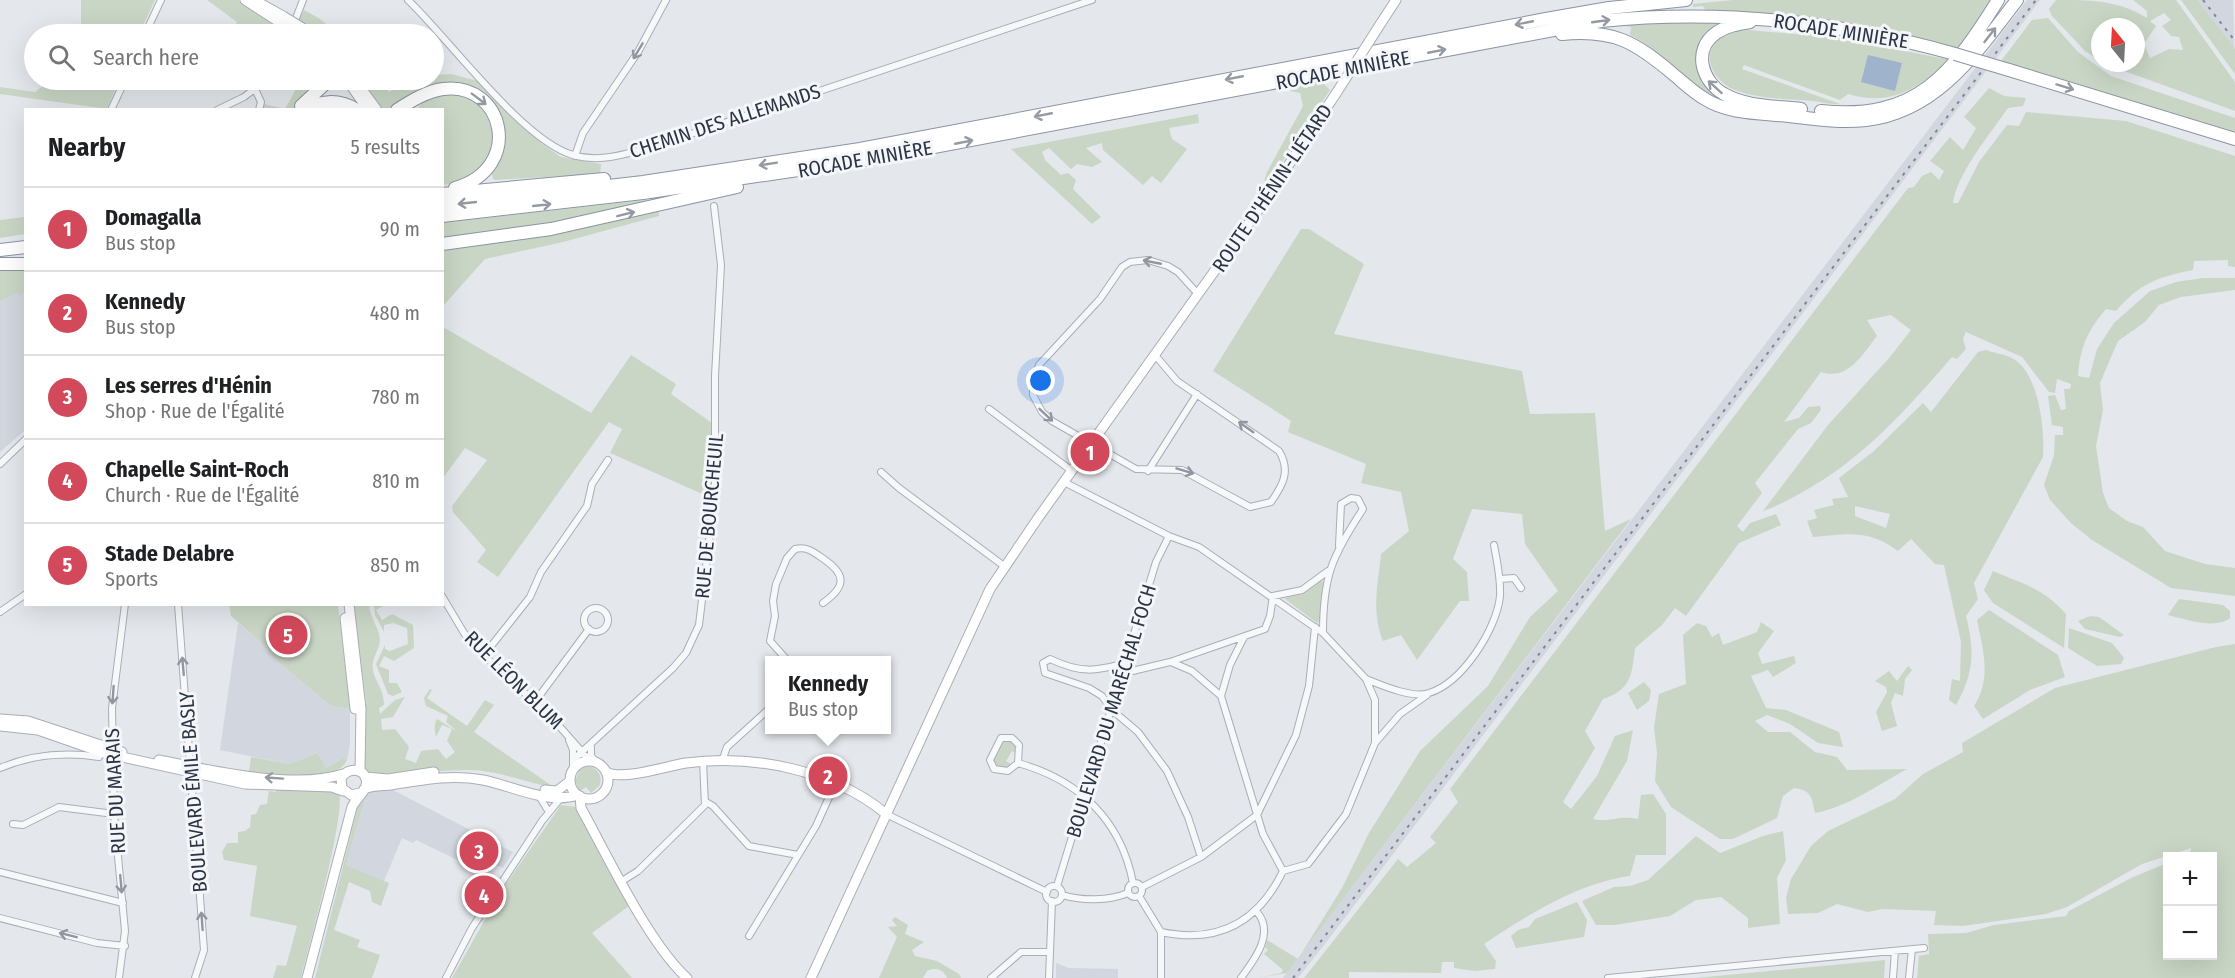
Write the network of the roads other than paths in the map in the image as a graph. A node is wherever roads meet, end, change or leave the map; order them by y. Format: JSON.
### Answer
{"nodes":[{"id":1,"x":161,"y":0,"type":"edge"},
{"id":2,"x":245,"y":0,"type":"edge"},
{"id":3,"x":255,"y":0,"type":"edge"},
{"id":4,"x":303,"y":0,"type":"edge"},
{"id":5,"x":408,"y":0,"type":"edge"},
{"id":6,"x":666,"y":0,"type":"edge"},
{"id":7,"x":1092,"y":0,"type":"edge"},
{"id":8,"x":1396,"y":0,"type":"edge"},
{"id":9,"x":1619,"y":0,"type":"edge"},
{"id":10,"x":1686,"y":0,"type":"edge"},
{"id":11,"x":1998,"y":0,"type":"edge"},
{"id":12,"x":2017,"y":0,"type":"edge"},
{"id":13,"x":281,"y":19,"type":"junction"},
{"id":14,"x":1546,"y":19,"type":"junction"},
{"id":15,"x":1775,"y":19,"type":"junction"},
{"id":16,"x":150,"y":24,"type":"edge"},
{"id":17,"x":288,"y":24,"type":"edge"},
{"id":18,"x":294,"y":24,"type":"edge"},
{"id":19,"x":431,"y":24,"type":"edge"},
{"id":20,"x":444,"y":38,"type":"edge"},
{"id":21,"x":1502,"y":39,"type":"junction"},
{"id":22,"x":444,"y":89,"type":"edge"},
{"id":23,"x":120,"y":90,"type":"edge"},
{"id":24,"x":253,"y":90,"type":"edge"},
{"id":25,"x":255,"y":90,"type":"edge"},
{"id":26,"x":318,"y":90,"type":"edge"},
{"id":27,"x":354,"y":90,"type":"edge"},
{"id":28,"x":359,"y":90,"type":"edge"},
{"id":29,"x":438,"y":90,"type":"edge"},
{"id":30,"x":424,"y":95,"type":"junction"},
{"id":31,"x":112,"y":108,"type":"edge"},
{"id":32,"x":222,"y":108,"type":"edge"},
{"id":33,"x":260,"y":108,"type":"edge"},
{"id":34,"x":301,"y":108,"type":"edge"},
{"id":35,"x":306,"y":108,"type":"edge"},
{"id":36,"x":367,"y":108,"type":"edge"},
{"id":37,"x":401,"y":108,"type":"edge"},
{"id":38,"x":414,"y":108,"type":"edge"},
{"id":39,"x":2235,"y":139,"type":"edge"},
{"id":40,"x":575,"y":156,"type":"junction"},
{"id":41,"x":864,"y":160,"type":"junction"},
{"id":42,"x":733,"y":170,"type":"junction"},
{"id":43,"x":444,"y":191,"type":"edge"},
{"id":44,"x":444,"y":192,"type":"edge"},
{"id":45,"x":444,"y":205,"type":"edge"},
{"id":46,"x":714,"y":206,"type":"dead end"},
{"id":47,"x":444,"y":216,"type":"edge"},
{"id":48,"x":444,"y":244,"type":"edge"},
{"id":49,"x":24,"y":247,"type":"edge"},
{"id":50,"x":0,"y":250,"type":"edge"},
{"id":51,"x":24,"y":259,"type":"edge"},
{"id":52,"x":0,"y":263,"type":"edge"},
{"id":53,"x":24,"y":264,"type":"edge"},
{"id":54,"x":1198,"y":294,"type":"junction"},
{"id":55,"x":1155,"y":355,"type":"junction"},
{"id":56,"x":1197,"y":394,"type":"junction"},
{"id":57,"x":989,"y":409,"type":"dead end"},
{"id":58,"x":1092,"y":443,"type":"junction"},
{"id":59,"x":23,"y":448,"type":"edge"},
{"id":60,"x":608,"y":460,"type":"dead end"},
{"id":61,"x":0,"y":464,"type":"edge"},
{"id":62,"x":1072,"y":471,"type":"junction"},
{"id":63,"x":1148,"y":471,"type":"junction"},
{"id":64,"x":881,"y":472,"type":"dead end"},
{"id":65,"x":1064,"y":482,"type":"junction"},
{"id":66,"x":1168,"y":536,"type":"junction"},
{"id":67,"x":1494,"y":545,"type":"dead end"},
{"id":68,"x":1339,"y":546,"type":"junction"},
{"id":69,"x":1004,"y":566,"type":"junction"},
{"id":70,"x":1328,"y":571,"type":"junction"},
{"id":71,"x":1500,"y":579,"type":"junction"},
{"id":72,"x":1521,"y":588,"type":"dead end"},
{"id":73,"x":24,"y":595,"type":"edge"},
{"id":74,"x":1273,"y":596,"type":"junction"},
{"id":75,"x":444,"y":599,"type":"edge"},
{"id":76,"x":823,"y":603,"type":"dead end"},
{"id":77,"x":125,"y":606,"type":"edge"},
{"id":78,"x":178,"y":606,"type":"edge"},
{"id":79,"x":343,"y":606,"type":"edge"},
{"id":80,"x":349,"y":606,"type":"edge"},
{"id":81,"x":0,"y":612,"type":"edge"},
{"id":82,"x":1315,"y":627,"type":"junction"},
{"id":83,"x":589,"y":629,"type":"dead end"},
{"id":84,"x":1323,"y":633,"type":"junction"},
{"id":85,"x":1244,"y":637,"type":"junction"},
{"id":86,"x":484,"y":655,"type":"junction"},
{"id":87,"x":783,"y":656,"type":"edge"},
{"id":88,"x":1170,"y":662,"type":"junction"},
{"id":89,"x":1127,"y":663,"type":"junction"},
{"id":90,"x":1124,"y":673,"type":"junction"},
{"id":91,"x":1366,"y":679,"type":"junction"},
{"id":92,"x":1428,"y":694,"type":"junction"},
{"id":93,"x":1221,"y":696,"type":"junction"},
{"id":94,"x":534,"y":703,"type":"junction"},
{"id":95,"x":1112,"y":710,"type":"junction"},
{"id":96,"x":765,"y":713,"type":"edge"},
{"id":97,"x":0,"y":719,"type":"edge"},
{"id":98,"x":0,"y":726,"type":"edge"},
{"id":99,"x":567,"y":734,"type":"junction"},
{"id":100,"x":111,"y":735,"type":"junction"},
{"id":101,"x":95,"y":743,"type":"junction"},
{"id":102,"x":1375,"y":743,"type":"junction"},
{"id":103,"x":591,"y":746,"type":"junction"},
{"id":104,"x":113,"y":753,"type":"junction"},
{"id":105,"x":582,"y":753,"type":"junction"},
{"id":106,"x":99,"y":757,"type":"dead end"},
{"id":107,"x":703,"y":761,"type":"junction"},
{"id":108,"x":722,"y":761,"type":"junction"},
{"id":109,"x":593,"y":762,"type":"junction"},
{"id":110,"x":1018,"y":763,"type":"junction"},
{"id":111,"x":573,"y":765,"type":"junction"},
{"id":112,"x":0,"y":768,"type":"edge"},
{"id":113,"x":191,"y":770,"type":"junction"},
{"id":114,"x":346,"y":772,"type":"junction"},
{"id":115,"x":606,"y":772,"type":"junction"},
{"id":116,"x":363,"y":774,"type":"junction"},
{"id":117,"x":622,"y":775,"type":"junction"},
{"id":118,"x":207,"y":777,"type":"junction"},
{"id":119,"x":570,"y":781,"type":"junction"},
{"id":120,"x":835,"y":784,"type":"junction"},
{"id":121,"x":606,"y":786,"type":"junction"},
{"id":122,"x":192,"y":788,"type":"junction"},
{"id":123,"x":362,"y":791,"type":"junction"},
{"id":124,"x":346,"y":792,"type":"junction"},
{"id":125,"x":533,"y":793,"type":"junction"},
{"id":126,"x":558,"y":795,"type":"junction"},
{"id":127,"x":579,"y":796,"type":"junction"},
{"id":128,"x":597,"y":796,"type":"junction"},
{"id":129,"x":1084,"y":797,"type":"junction"},
{"id":130,"x":706,"y":802,"type":"junction"},
{"id":131,"x":546,"y":812,"type":"junction"},
{"id":132,"x":885,"y":813,"type":"junction"},
{"id":133,"x":114,"y":814,"type":"junction"},
{"id":134,"x":1257,"y":815,"type":"junction"},
{"id":135,"x":590,"y":821,"type":"junction"},
{"id":136,"x":13,"y":824,"type":"dead end"},
{"id":137,"x":342,"y":840,"type":"junction"},
{"id":138,"x":798,"y":855,"type":"junction"},
{"id":139,"x":1201,"y":857,"type":"junction"},
{"id":140,"x":1283,"y":871,"type":"junction"},
{"id":141,"x":0,"y":872,"type":"edge"},
{"id":142,"x":622,"y":881,"type":"junction"},
{"id":143,"x":1133,"y":883,"type":"junction"},
{"id":144,"x":1057,"y":886,"type":"junction"},
{"id":145,"x":1142,"y":887,"type":"junction"},
{"id":146,"x":1047,"y":892,"type":"junction"},
{"id":147,"x":1128,"y":893,"type":"junction"},
{"id":148,"x":1062,"y":895,"type":"junction"},
{"id":149,"x":1139,"y":896,"type":"junction"},
{"id":150,"x":1052,"y":901,"type":"junction"},
{"id":151,"x":123,"y":903,"type":"junction"},
{"id":152,"x":1257,"y":912,"type":"junction"},
{"id":153,"x":0,"y":918,"type":"edge"},
{"id":154,"x":1161,"y":932,"type":"junction"},
{"id":155,"x":749,"y":936,"type":"dead end"},
{"id":156,"x":125,"y":946,"type":"junction"},
{"id":157,"x":1924,"y":948,"type":"dead end"},
{"id":158,"x":1912,"y":949,"type":"junction"},
{"id":159,"x":1895,"y":951,"type":"junction"},
{"id":160,"x":1049,"y":952,"type":"junction"},
{"id":161,"x":119,"y":978,"type":"edge"},
{"id":162,"x":195,"y":978,"type":"edge"},
{"id":163,"x":308,"y":978,"type":"edge"},
{"id":164,"x":446,"y":978,"type":"edge"},
{"id":165,"x":687,"y":978,"type":"edge"},
{"id":166,"x":811,"y":978,"type":"edge"},
{"id":167,"x":991,"y":978,"type":"edge"},
{"id":168,"x":1049,"y":978,"type":"edge"},
{"id":169,"x":1161,"y":978,"type":"edge"},
{"id":170,"x":1241,"y":978,"type":"edge"},
{"id":171,"x":1608,"y":978,"type":"edge"},
{"id":172,"x":1893,"y":978,"type":"edge"},
{"id":173,"x":1909,"y":978,"type":"edge"}],
"edges":[{"from":1,"to":16,"type":"street"},
{"from":2,"to":13,"type":"main road"},
{"from":3,"to":13,"type":"main road"},
{"from":4,"to":18,"type":"street"},
{"from":5,"to":19,"type":"street","name":"CHEMIN DES ALLEMANDS"},
{"from":6,"to":40,"type":"street","one_way":true},
{"from":7,"to":40,"type":"street","name":"CHEMIN DES ALLEMANDS"},
{"from":8,"to":54,"type":"main road","name":"ROUTE D'HÉNIN-LIÉTARD","bridge":true},
{"from":9,"to":14,"type":"highway"},
{"from":10,"to":14,"type":"highway","name":"ROCADE MINIÈRE"},
{"from":11,"to":15,"type":"highway","one_way":true},
{"from":21,"to":12,"type":"highway","one_way":true},
{"from":13,"to":17,"type":"main road","bridge":true},
{"from":14,"to":42,"type":"highway","name":"ROCADE MINIÈRE","one_way":true},
{"from":21,"to":15,"type":"highway","name":"ROCADE MINIÈRE","one_way":true},
{"from":15,"to":39,"type":"highway","name":"ROCADE MINIÈRE","one_way":true,"bridge":true},
{"from":20,"to":40,"type":"street","name":"CHEMIN DES ALLEMANDS"},
{"from":41,"to":21,"type":"highway","name":"ROCADE MINIÈRE","one_way":true},
{"from":22,"to":43,"type":"highway","one_way":true},
{"from":23,"to":31,"type":"street"},
{"from":24,"to":32,"type":"street"},
{"from":25,"to":33,"type":"street"},
{"from":26,"to":34,"type":"highway"},
{"from":27,"to":36,"type":"main road"},
{"from":28,"to":36,"type":"main road"},
{"from":30,"to":29,"type":"highway","one_way":true},
{"from":30,"to":37,"type":"highway"},
{"from":30,"to":38,"type":"highway"},
{"from":35,"to":36,"type":"highway"},
{"from":47,"to":41,"type":"highway","name":"ROCADE MINIÈRE","one_way":true},
{"from":48,"to":41,"type":"highway","one_way":true},
{"from":42,"to":44,"type":"highway"},
{"from":42,"to":45,"type":"highway","name":"ROCADE MINIÈRE","one_way":true},
{"from":46,"to":103,"type":"street","name":"RUE DE BOURCHEUIL"},
{"from":49,"to":50,"type":"highway"},
{"from":51,"to":52,"type":"highway"},
{"from":52,"to":53,"type":"highway"},
{"from":54,"to":55,"type":"main road","name":"ROUTE D'HÉNIN-LIÉTARD"},
{"from":54,"to":58,"type":"street","one_way":true},
{"from":55,"to":56,"type":"street"},
{"from":55,"to":58,"type":"main road","name":"ROUTE D'HÉNIN-LIÉTARD"},
{"from":56,"to":63,"type":"street"},
{"from":63,"to":56,"type":"street","one_way":true},
{"from":57,"to":62,"type":"street"},
{"from":58,"to":62,"type":"main road","name":"ROUTE D'HÉNIN-LIÉTARD"},
{"from":58,"to":63,"type":"street"},
{"from":59,"to":61,"type":"street"},
{"from":60,"to":86,"type":"street"},
{"from":62,"to":65,"type":"main road","name":"ROUTE D'HÉNIN-LIÉTARD"},
{"from":64,"to":69,"type":"street"},
{"from":65,"to":66,"type":"street"},
{"from":65,"to":69,"type":"main road","name":"ROUTE D'HÉNIN-LIÉTARD"},
{"from":66,"to":74,"type":"street"},
{"from":66,"to":89,"type":"street","name":"BOULEVARD DU MARÉCHAL FOCH"},
{"from":67,"to":71,"type":"street"},
{"from":68,"to":68,"type":"street"},
{"from":68,"to":70,"type":"street"},
{"from":69,"to":132,"type":"main road","name":"ROUTE D'HÉNIN-LIÉTARD"},
{"from":70,"to":74,"type":"street"},
{"from":70,"to":84,"type":"street"},
{"from":71,"to":72,"type":"street"},
{"from":71,"to":92,"type":"street"},
{"from":73,"to":81,"type":"street"},
{"from":74,"to":82,"type":"street"},
{"from":74,"to":85,"type":"street"},
{"from":75,"to":86,"type":"street","name":"RUE LÉON BLUM"},
{"from":76,"to":87,"type":"street"},
{"from":77,"to":100,"type":"street","name":"RUE DU MARAIS","one_way":true},
{"from":113,"to":78,"type":"street","name":"BOULEVARD ÉMILE BASLY","one_way":true},
{"from":79,"to":114,"type":"main road"},
{"from":80,"to":116,"type":"main road"},
{"from":82,"to":84,"type":"street"},
{"from":82,"to":134,"type":"street"},
{"from":83,"to":94,"type":"street"},
{"from":84,"to":91,"type":"street"},
{"from":85,"to":88,"type":"street"},
{"from":85,"to":93,"type":"street"},
{"from":86,"to":94,"type":"street","name":"RUE LÉON BLUM"},
{"from":88,"to":90,"type":"street"},
{"from":88,"to":93,"type":"street"},
{"from":89,"to":90,"type":"street","name":"BOULEVARD DU MARÉCHAL FOCH"},
{"from":89,"to":95,"type":"street"},
{"from":90,"to":95,"type":"street","name":"BOULEVARD DU MARÉCHAL FOCH"},
{"from":91,"to":92,"type":"street"},
{"from":91,"to":102,"type":"street"},
{"from":92,"to":102,"type":"street"},
{"from":93,"to":134,"type":"street"},
{"from":94,"to":99,"type":"street","name":"RUE LÉON BLUM"},
{"from":95,"to":129,"type":"street","name":"BOULEVARD DU MARÉCHAL FOCH"},
{"from":95,"to":139,"type":"street"},
{"from":96,"to":108,"type":"street"},
{"from":97,"to":101,"type":"main road"},
{"from":98,"to":104,"type":"main road"},
{"from":99,"to":105,"type":"street","name":"RUE LÉON BLUM"},
{"from":99,"to":111,"type":"street","name":"RUE LÉON BLUM"},
{"from":100,"to":101,"type":"street"},
{"from":100,"to":104,"type":"street","name":"RUE DU MARAIS"},
{"from":101,"to":104,"type":"main road"},
{"from":102,"to":140,"type":"street"},
{"from":103,"to":105,"type":"street","name":"RUE DE BOURCHEUIL"},
{"from":103,"to":109,"type":"street"},
{"from":104,"to":113,"type":"main road"},
{"from":104,"to":133,"type":"street","name":"RUE DU MARAIS"},
{"from":105,"to":109,"type":"street","name":"RUE LÉON BLUM"},
{"from":105,"to":111,"type":"street","name":"RUE DE BOURCHEUIL"},
{"from":106,"to":112,"type":"street"},
{"from":107,"to":108,"type":"main road"},
{"from":107,"to":117,"type":"main road"},
{"from":107,"to":130,"type":"street"},
{"from":108,"to":120,"type":"main road"},
{"from":109,"to":111,"type":"main road"},
{"from":109,"to":115,"type":"main road"},
{"from":110,"to":110,"type":"street"},
{"from":110,"to":129,"type":"street"},
{"from":111,"to":119,"type":"main road"},
{"from":114,"to":113,"type":"main road","one_way":true},
{"from":113,"to":118,"type":"main road"},
{"from":113,"to":122,"type":"street","name":"BOULEVARD ÉMILE BASLY"},
{"from":114,"to":116,"type":"main road"},
{"from":114,"to":124,"type":"main road"},
{"from":115,"to":117,"type":"main road"},
{"from":115,"to":121,"type":"main road"},
{"from":116,"to":123,"type":"main road"},
{"from":116,"to":126,"type":"main road"},
{"from":117,"to":121,"type":"main road"},
{"from":118,"to":122,"type":"street"},
{"from":118,"to":124,"type":"main road"},
{"from":119,"to":126,"type":"main road"},
{"from":119,"to":127,"type":"main road"},
{"from":120,"to":132,"type":"main road"},
{"from":120,"to":138,"type":"street"},
{"from":121,"to":128,"type":"main road"},
{"from":162,"to":122,"type":"street","name":"BOULEVARD ÉMILE BASLY","one_way":true},
{"from":123,"to":124,"type":"main road"},
{"from":123,"to":125,"type":"main road"},
{"from":123,"to":137,"type":"main road"},
{"from":124,"to":137,"type":"main road"},
{"from":125,"to":126,"type":"main road"},
{"from":125,"to":131,"type":"street"},
{"from":126,"to":127,"type":"main road"},
{"from":126,"to":131,"type":"street"},
{"from":126,"to":131,"type":"street"},
{"from":127,"to":128,"type":"main road"},
{"from":127,"to":135,"type":"main road"},
{"from":128,"to":135,"type":"main road"},
{"from":129,"to":143,"type":"street"},
{"from":129,"to":144,"type":"street","name":"BOULEVARD DU MARÉCHAL FOCH"},
{"from":130,"to":138,"type":"street"},
{"from":130,"to":142,"type":"street"},
{"from":131,"to":164,"type":"street"},
{"from":132,"to":146,"type":"street"},
{"from":132,"to":166,"type":"main road","name":"ROUTE D'HÉNIN-LIÉTARD"},
{"from":133,"to":136,"type":"street"},
{"from":133,"to":151,"type":"street","name":"RUE DU MARAIS","one_way":true},
{"from":134,"to":139,"type":"street"},
{"from":134,"to":140,"type":"street"},
{"from":135,"to":142,"type":"main road"},
{"from":137,"to":163,"type":"main road"},
{"from":138,"to":155,"type":"street"},
{"from":139,"to":145,"type":"street"},
{"from":140,"to":152,"type":"street"},
{"from":141,"to":151,"type":"street"},
{"from":142,"to":165,"type":"main road"},
{"from":143,"to":145,"type":"street"},
{"from":143,"to":147,"type":"street"},
{"from":144,"to":146,"type":"street"},
{"from":144,"to":148,"type":"street"},
{"from":145,"to":149,"type":"street"},
{"from":146,"to":150,"type":"street"},
{"from":147,"to":148,"type":"street"},
{"from":147,"to":149,"type":"street"},
{"from":148,"to":150,"type":"street"},
{"from":149,"to":154,"type":"street"},
{"from":150,"to":160,"type":"street"},
{"from":151,"to":156,"type":"street","name":"RUE DU MARAIS"},
{"from":152,"to":154,"type":"street"},
{"from":152,"to":170,"type":"street"},
{"from":156,"to":153,"type":"street","one_way":true},
{"from":154,"to":169,"type":"street"},
{"from":156,"to":161,"type":"street","name":"RUE DU MARAIS"},
{"from":157,"to":158,"type":"street"},
{"from":158,"to":159,"type":"street"},
{"from":158,"to":173,"type":"street"},
{"from":159,"to":171,"type":"street"},
{"from":159,"to":172,"type":"street"},
{"from":160,"to":167,"type":"street"},
{"from":160,"to":168,"type":"street"}]}
